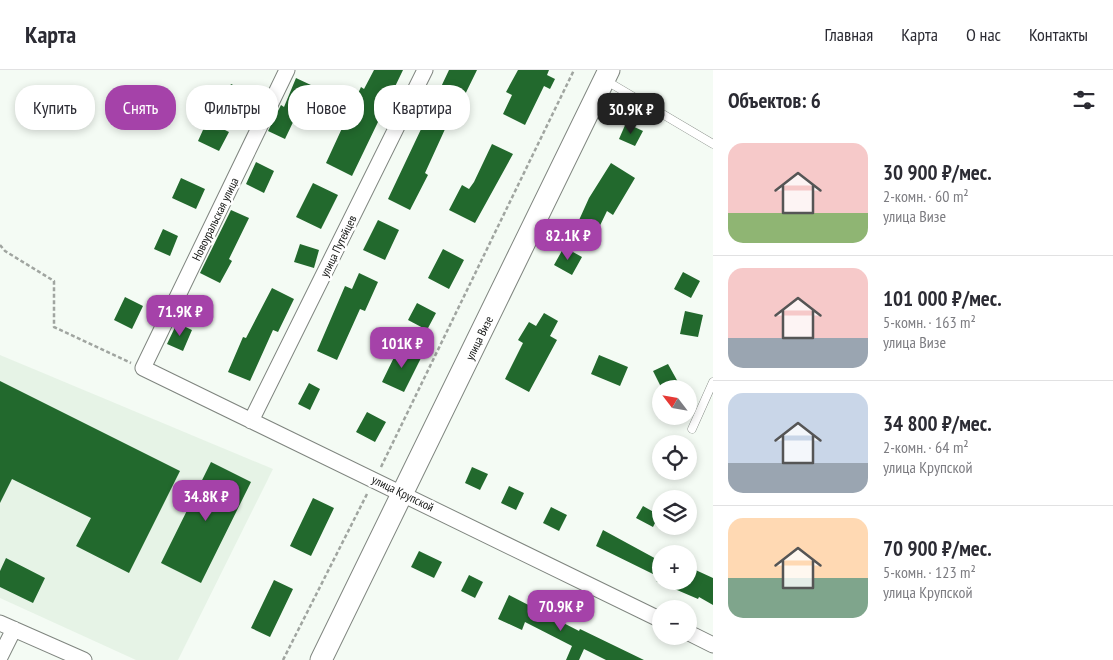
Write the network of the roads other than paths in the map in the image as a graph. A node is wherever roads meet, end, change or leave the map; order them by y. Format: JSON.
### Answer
{"nodes":[{"id":1,"x":287,"y":70,"type":"edge"},
{"id":2,"x":425,"y":70,"type":"edge"},
{"id":3,"x":607,"y":75,"type":"edge"},
{"id":4,"x":713,"y":144,"type":"edge"},
{"id":5,"x":143,"y":368,"type":"joint"},
{"id":6,"x":713,"y":382,"type":"edge"},
{"id":7,"x":251,"y":421,"type":"junction"},
{"id":8,"x":692,"y":429,"type":"dead end"},
{"id":9,"x":404,"y":494,"type":"junction"},
{"id":10,"x":652,"y":616,"type":"edge"},
{"id":11,"x":7,"y":626,"type":"edge"},
{"id":12,"x":697,"y":637,"type":"edge"},
{"id":13,"x":713,"y":645,"type":"edge"},
{"id":14,"x":0,"y":657,"type":"edge"},
{"id":15,"x":84,"y":660,"type":"edge"},
{"id":16,"x":321,"y":660,"type":"edge"}],
"edges":[{"from":1,"to":5,"type":"street","name":"Новоуральская улица"},
{"from":2,"to":7,"type":"street","name":"улица Путейцев"},
{"from":3,"to":4,"type":"lane"},
{"from":3,"to":9,"type":"street","name":"улица Визе"},
{"from":5,"to":7,"type":"street","name":"улица Крупской"},
{"from":6,"to":8,"type":"lane"},
{"from":7,"to":9,"type":"street","name":"улица Крупской"},
{"from":9,"to":10,"type":"street","name":"улица Крупской"},
{"from":9,"to":16,"type":"street","name":"улица Визе"},
{"from":11,"to":14,"type":"street"},
{"from":11,"to":15,"type":"street"},
{"from":12,"to":13,"type":"street"}]}
